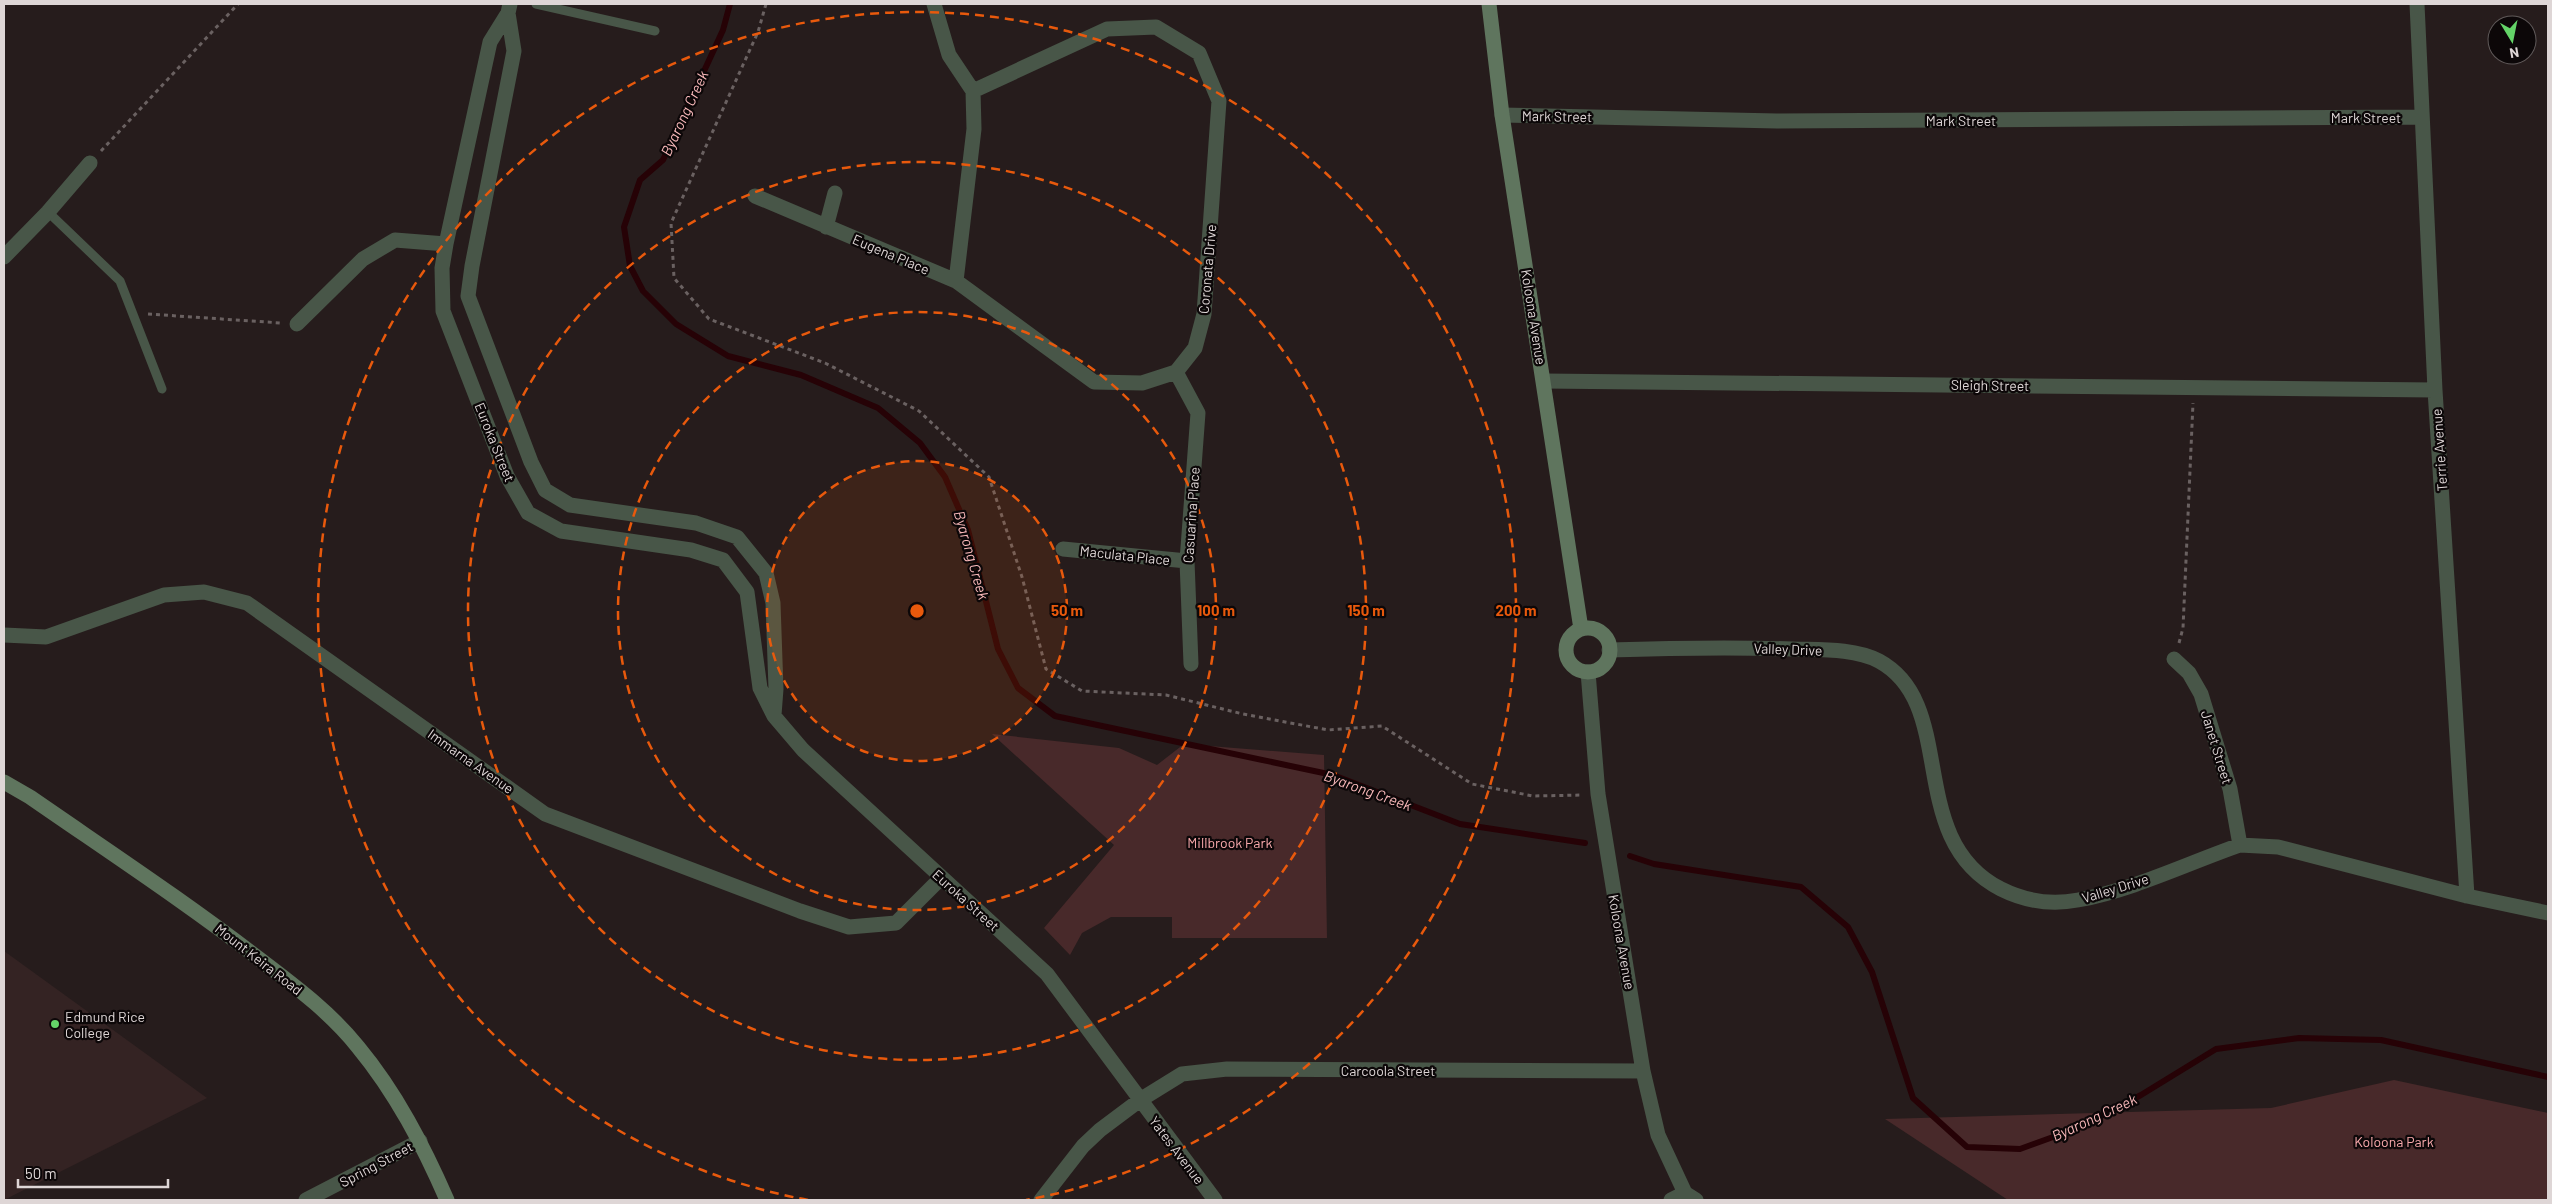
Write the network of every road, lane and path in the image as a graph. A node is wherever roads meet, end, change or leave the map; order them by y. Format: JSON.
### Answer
{"nodes":[{"id":1,"x":238,"y":4,"type":"edge"},
{"id":2,"x":536,"y":4,"type":"edge"},
{"id":3,"x":766,"y":4,"type":"edge"},
{"id":4,"x":934,"y":4,"type":"edge"},
{"id":5,"x":1489,"y":4,"type":"edge"},
{"id":6,"x":2417,"y":4,"type":"edge"},
{"id":7,"x":509,"y":8,"type":"edge"},
{"id":8,"x":655,"y":31,"type":"dead end"},
{"id":9,"x":973,"y":91,"type":"junction"},
{"id":10,"x":1502,"y":115,"type":"junction"},
{"id":11,"x":2421,"y":117,"type":"junction"},
{"id":12,"x":90,"y":163,"type":"joint"},
{"id":13,"x":835,"y":193,"type":"dead end"},
{"id":14,"x":755,"y":196,"type":"dead end"},
{"id":15,"x":48,"y":212,"type":"junction"},
{"id":16,"x":826,"y":226,"type":"junction"},
{"id":17,"x":446,"y":244,"type":"junction"},
{"id":18,"x":4,"y":257,"type":"edge"},
{"id":19,"x":956,"y":281,"type":"junction"},
{"id":20,"x":134,"y":313,"type":"junction"},
{"id":21,"x":297,"y":324,"type":"joint"},
{"id":22,"x":1176,"y":372,"type":"junction"},
{"id":23,"x":1544,"y":381,"type":"junction"},
{"id":24,"x":2194,"y":387,"type":"junction"},
{"id":25,"x":162,"y":389,"type":"dead end"},
{"id":26,"x":2435,"y":390,"type":"junction"},
{"id":27,"x":1062,"y":549,"type":"dead end"},
{"id":28,"x":1187,"y":561,"type":"junction"},
{"id":29,"x":1581,"y":629,"type":"junction"},
{"id":30,"x":4,"y":635,"type":"edge"},
{"id":31,"x":1610,"y":650,"type":"junction"},
{"id":32,"x":2174,"y":659,"type":"joint"},
{"id":33,"x":1191,"y":664,"type":"dead end"},
{"id":34,"x":1588,"y":672,"type":"junction"},
{"id":35,"x":774,"y":716,"type":"junction"},
{"id":36,"x":4,"y":782,"type":"edge"},
{"id":37,"x":1579,"y":795,"type":"dead end"},
{"id":38,"x":2240,"y":845,"type":"junction"},
{"id":39,"x":941,"y":878,"type":"junction"},
{"id":40,"x":2467,"y":896,"type":"junction"},
{"id":41,"x":2548,"y":913,"type":"edge"},
{"id":42,"x":1643,"y":1071,"type":"junction"},
{"id":43,"x":1140,"y":1100,"type":"junction"},
{"id":44,"x":420,"y":1141,"type":"junction"},
{"id":45,"x":1690,"y":1196,"type":"edge"},
{"id":46,"x":306,"y":1200,"type":"edge"},
{"id":47,"x":447,"y":1200,"type":"edge"},
{"id":48,"x":1041,"y":1200,"type":"edge"},
{"id":49,"x":1215,"y":1200,"type":"edge"},
{"id":50,"x":1671,"y":1200,"type":"edge"}],
"edges":[{"from":1,"to":12,"type":"path"},
{"from":2,"to":8,"type":"lane"},
{"from":3,"to":37,"type":"path"},
{"from":4,"to":9,"type":"street"},
{"from":5,"to":10,"type":"street","name":"Koloona Avenue"},
{"from":6,"to":11,"type":"street","name":"Terrie Avenue"},
{"from":7,"to":17,"type":"street","name":"Euroka Street"},
{"from":7,"to":35,"type":"street","name":"Euroka Street"},
{"from":9,"to":19,"type":"street"},
{"from":9,"to":22,"type":"street","name":"Coronata Drive"},
{"from":10,"to":11,"type":"street","name":"Mark Street"},
{"from":10,"to":23,"type":"street","name":"Koloona Avenue"},
{"from":11,"to":26,"type":"street","name":"Terrie Avenue"},
{"from":12,"to":15,"type":"street"},
{"from":13,"to":16,"type":"street"},
{"from":14,"to":16,"type":"street","name":"Eugena Place"},
{"from":15,"to":18,"type":"street"},
{"from":15,"to":20,"type":"lane"},
{"from":16,"to":19,"type":"street","name":"Eugena Place"},
{"from":17,"to":21,"type":"street"},
{"from":17,"to":35,"type":"street","name":"Euroka Street"},
{"from":19,"to":22,"type":"street"},
{"from":20,"to":21,"type":"path"},
{"from":20,"to":25,"type":"lane"},
{"from":22,"to":28,"type":"street","name":"Casuarina Place"},
{"from":23,"to":24,"type":"street","name":"Sleigh Street"},
{"from":23,"to":29,"type":"street","name":"Koloona Avenue"},
{"from":24,"to":26,"type":"street","name":"Sleigh Street"},
{"from":24,"to":32,"type":"path"},
{"from":26,"to":40,"type":"street","name":"Terrie Avenue"},
{"from":27,"to":28,"type":"street","name":"Maculata Place"},
{"from":28,"to":33,"type":"street","name":"Casuarina Place"},
{"from":29,"to":31,"type":"street"},
{"from":29,"to":34,"type":"street"},
{"from":30,"to":39,"type":"street","name":"Immarna Avenue"},
{"from":31,"to":34,"type":"street"},
{"from":31,"to":38,"type":"street","name":"Valley Drive"},
{"from":32,"to":38,"type":"street","name":"Janet Street"},
{"from":34,"to":42,"type":"street","name":"Koloona Avenue"},
{"from":35,"to":39,"type":"street","name":"Euroka Street"},
{"from":36,"to":44,"type":"street","name":"Mount Keira Road"},
{"from":38,"to":40,"type":"street","name":"Valley Drive"},
{"from":39,"to":43,"type":"street","name":"Euroka Street"},
{"from":40,"to":41,"type":"street","name":"Valley Drive"},
{"from":42,"to":43,"type":"street","name":"Carcoola Street"},
{"from":42,"to":45,"type":"street","name":"Koloona Avenue"},
{"from":43,"to":48,"type":"street","name":"Carcoola Street"},
{"from":43,"to":49,"type":"street","name":"Yates Avenue"},
{"from":44,"to":46,"type":"street","name":"Spring Street"},
{"from":44,"to":47,"type":"street","name":"Mount Keira Road"},
{"from":45,"to":50,"type":"street"}]}
